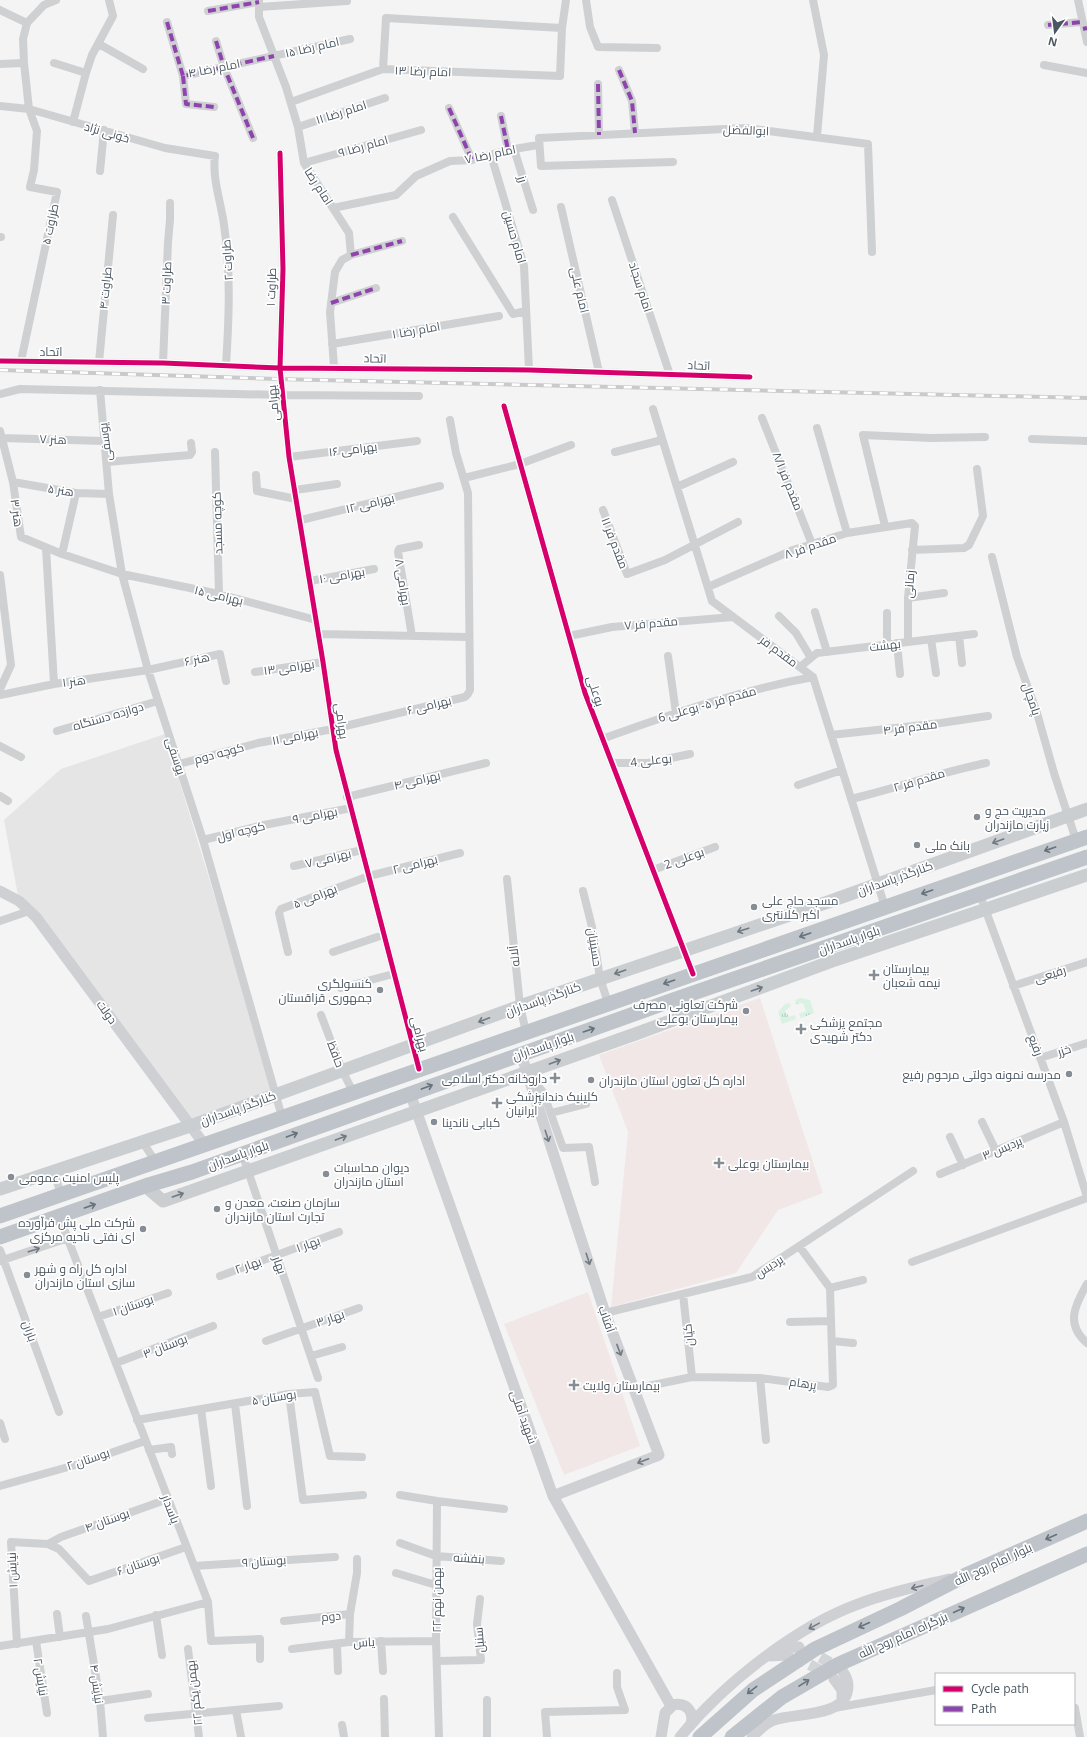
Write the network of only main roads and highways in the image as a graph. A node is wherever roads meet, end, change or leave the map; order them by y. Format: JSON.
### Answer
{"nodes":[{"id":1,"x":1087,"y":809,"type":"edge"},
{"id":2,"x":1082,"y":838,"type":"edge"},
{"id":3,"x":1087,"y":857,"type":"edge"},
{"id":4,"x":1087,"y":875,"type":"edge"},
{"id":5,"x":0,"y":891,"type":"edge"},
{"id":6,"x":521,"y":1054,"type":"junction"},
{"id":7,"x":527,"y":1072,"type":"junction"},
{"id":8,"x":410,"y":1093,"type":"junction"},
{"id":9,"x":416,"y":1111,"type":"junction"},
{"id":10,"x":190,"y":1126,"type":"junction"},
{"id":11,"x":204,"y":1144,"type":"junction"},
{"id":12,"x":145,"y":1186,"type":"junction"},
{"id":13,"x":0,"y":1188,"type":"edge"},
{"id":14,"x":0,"y":1216,"type":"edge"},
{"id":15,"x":0,"y":1237,"type":"edge"},
{"id":16,"x":552,"y":1496,"type":"junction"},
{"id":17,"x":1087,"y":1522,"type":"edge"},
{"id":18,"x":1087,"y":1554,"type":"edge"},
{"id":19,"x":968,"y":1574,"type":"junction"},
{"id":20,"x":799,"y":1647,"type":"tunnel mouth"},
{"id":21,"x":776,"y":1650,"type":"junction"},
{"id":22,"x":788,"y":1655,"type":"tunnel mouth"},
{"id":23,"x":764,"y":1658,"type":"junction"},
{"id":24,"x":843,"y":1672,"type":"dead end"},
{"id":25,"x":834,"y":1679,"type":"tunnel mouth"},
{"id":26,"x":716,"y":1698,"type":"junction"},
{"id":27,"x":842,"y":1702,"type":"junction"},
{"id":28,"x":676,"y":1705,"type":"junction"},
{"id":29,"x":689,"y":1726,"type":"junction"},
{"id":30,"x":661,"y":1737,"type":"edge"},
{"id":31,"x":680,"y":1737,"type":"edge"},
{"id":32,"x":700,"y":1737,"type":"edge"},
{"id":33,"x":732,"y":1737,"type":"edge"},
{"id":34,"x":752,"y":1737,"type":"edge"}],
"edges":[{"from":1,"to":10,"type":"main road","name":"کنارگذر پاسداران","one_way":true},
{"from":2,"to":11,"type":"highway","name":"بلوار پاسداران","one_way":true},
{"from":6,"to":3,"type":"highway","name":"بلوار پاسداران","one_way":true},
{"from":7,"to":4,"type":"main road","one_way":true},
{"from":5,"to":10,"type":"main road","name":"دولت"},
{"from":6,"to":7,"type":"main road","name":"آفتاب"},
{"from":8,"to":6,"type":"highway","name":"بلوار پاسداران","one_way":true},
{"from":7,"to":9,"type":"main road"},
{"from":7,"to":16,"type":"main road","name":"آفتاب","one_way":true},
{"from":8,"to":9,"type":"main road","name":"شهید آملی"},
{"from":12,"to":8,"type":"highway","name":"بلوار پاسداران","one_way":true},
{"from":12,"to":9,"type":"main road","one_way":true},
{"from":9,"to":16,"type":"main road","name":"شهید آملی"},
{"from":10,"to":11,"type":"main road","name":"دولت"},
{"from":10,"to":13,"type":"main road","name":"کنارگذر پاسداران"},
{"from":11,"to":14,"type":"highway","name":"بلوار پاسداران"},
{"from":15,"to":12,"type":"highway","name":"بلوار پاسداران","one_way":true},
{"from":16,"to":28,"type":"main road","name":"شهید آملی"},
{"from":17,"to":19,"type":"highway","name":"بلوار امام روح الله","one_way":true},
{"from":33,"to":18,"type":"highway","name":"بزرگراه امام روح الله","one_way":true},
{"from":19,"to":21,"type":"main road","one_way":true},
{"from":19,"to":32,"type":"highway","name":"بلوار امام روح الله","one_way":true},
{"from":20,"to":21,"type":"main road"},
{"from":21,"to":23,"type":"main road"},
{"from":22,"to":23,"type":"main road"},
{"from":23,"to":26,"type":"main road"},
{"from":24,"to":27,"type":"main road"},
{"from":25,"to":27,"type":"main road"},
{"from":26,"to":28,"type":"main road"},
{"from":26,"to":29,"type":"main road"},
{"from":27,"to":34,"type":"main road"},
{"from":28,"to":29,"type":"main road","name":"شهید آملی"},
{"from":28,"to":30,"type":"main road"},
{"from":29,"to":31,"type":"main road"}]}
